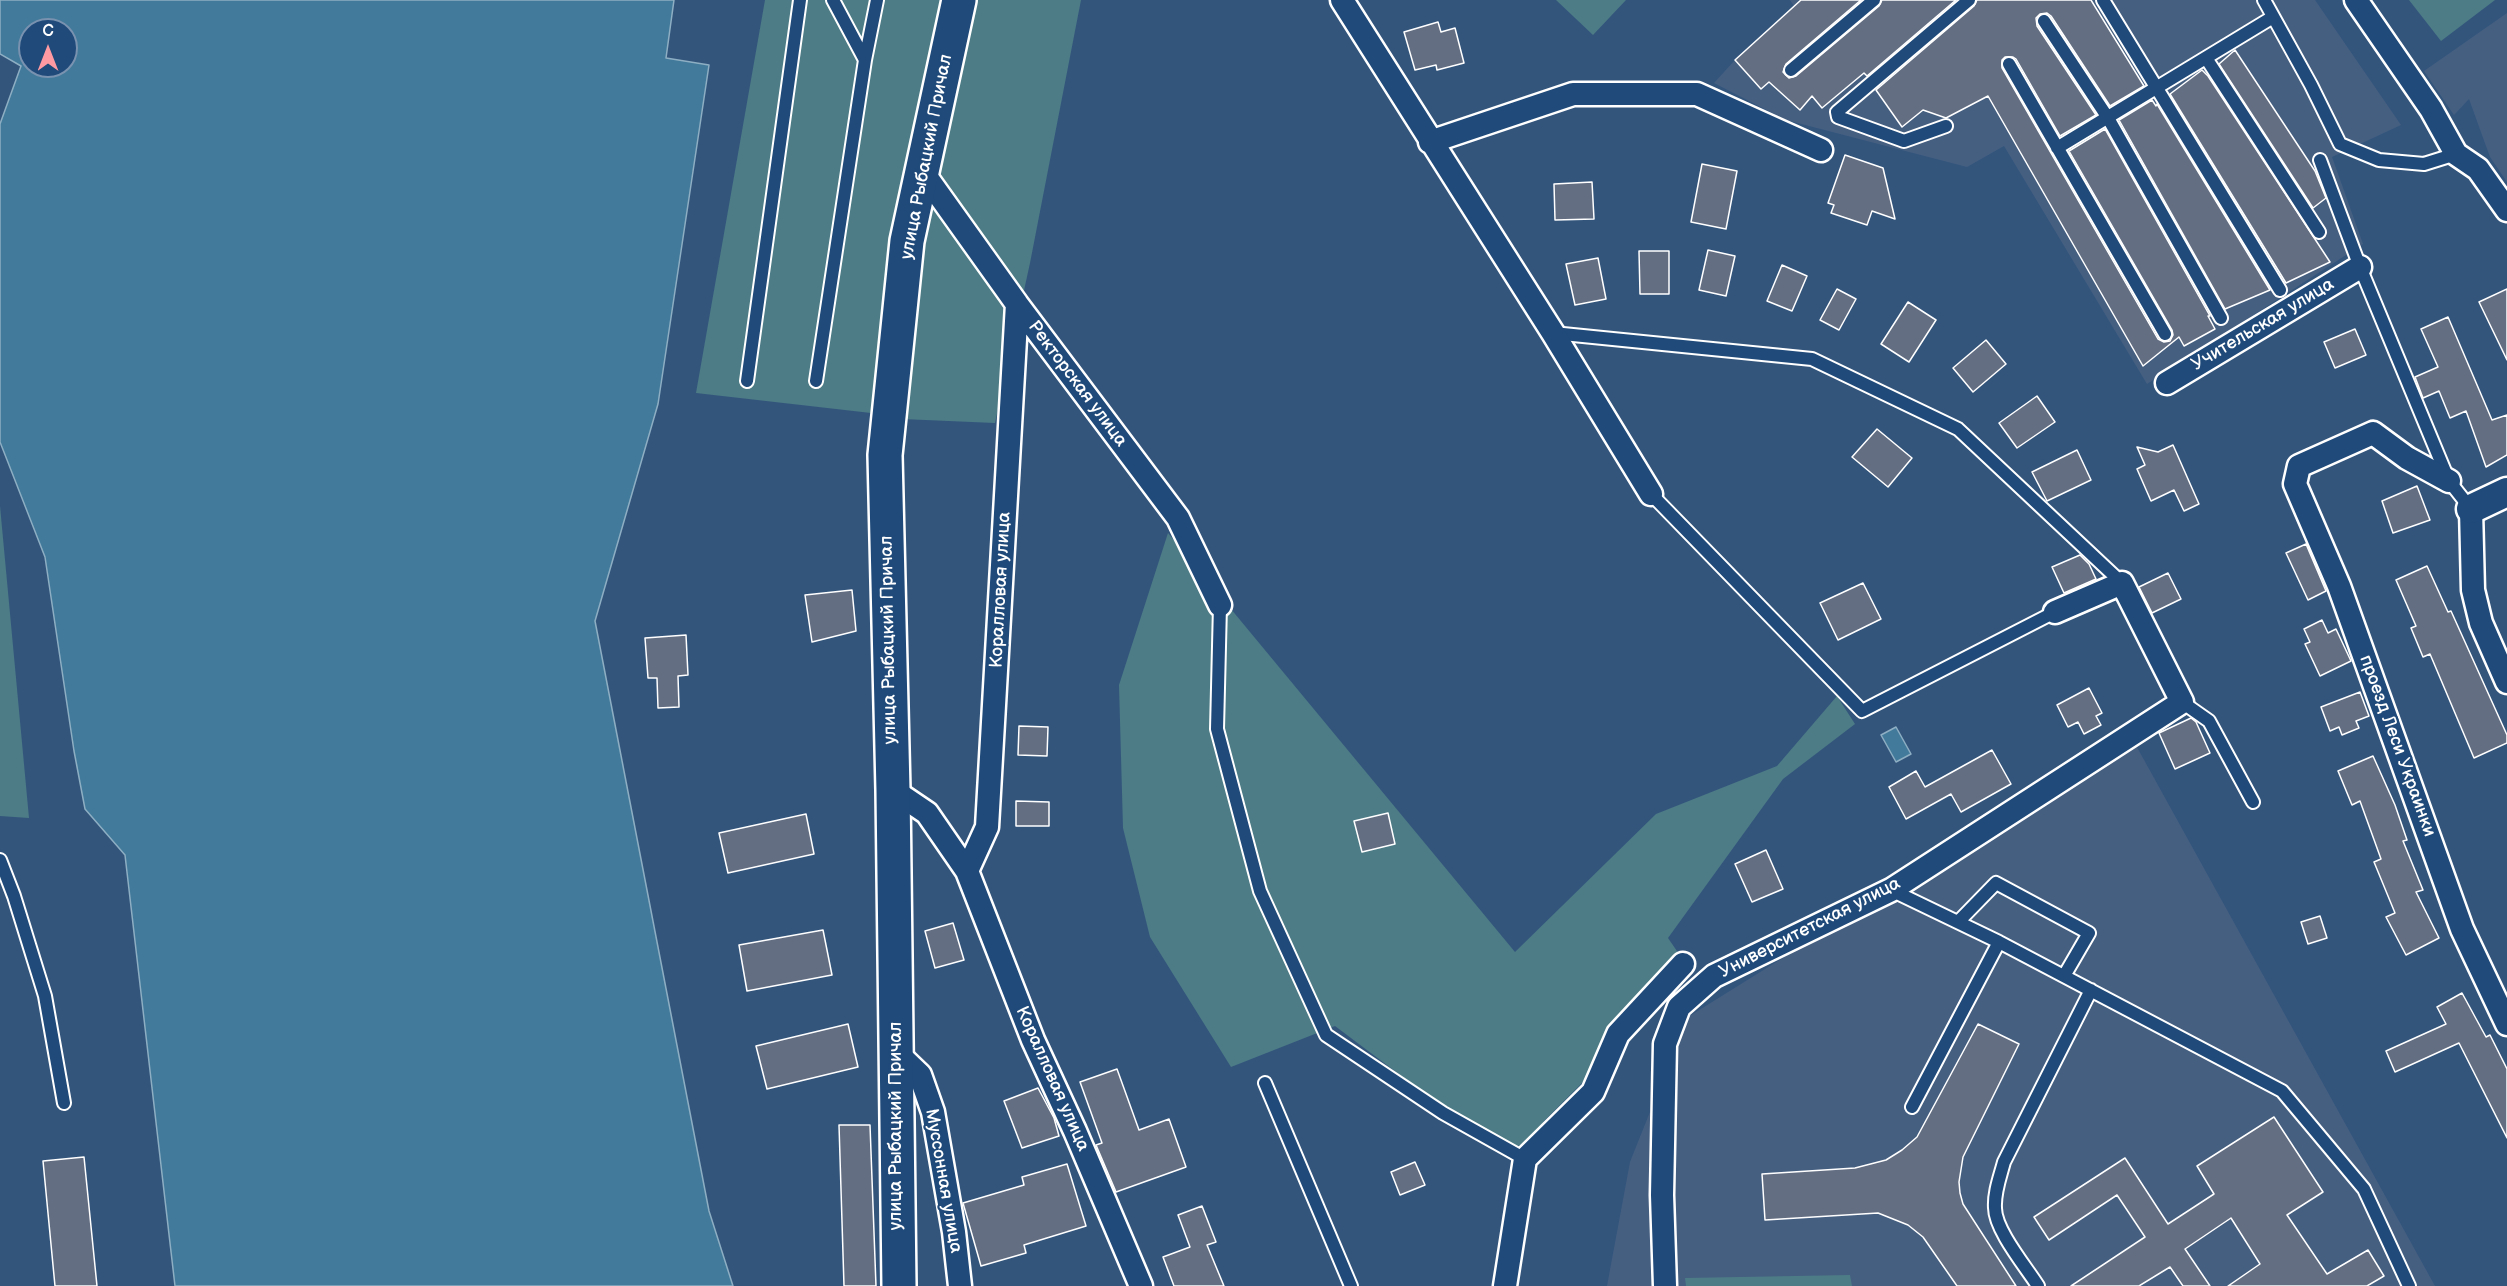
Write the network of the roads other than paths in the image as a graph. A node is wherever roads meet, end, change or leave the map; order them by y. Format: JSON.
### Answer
{"nodes":[{"id":1,"x":800,"y":0,"type":"edge"},
{"id":2,"x":833,"y":0,"type":"edge"},
{"id":3,"x":877,"y":0,"type":"edge"},
{"id":4,"x":959,"y":0,"type":"edge"},
{"id":5,"x":1342,"y":0,"type":"edge"},
{"id":6,"x":1874,"y":0,"type":"edge"},
{"id":7,"x":1969,"y":0,"type":"edge"},
{"id":8,"x":2103,"y":0,"type":"edge"},
{"id":9,"x":2264,"y":0,"type":"edge"},
{"id":10,"x":2356,"y":0,"type":"edge"},
{"id":11,"x":2273,"y":17,"type":"junction"},
{"id":12,"x":2044,"y":21,"type":"dead end"},
{"id":13,"x":2206,"y":58,"type":"junction"},
{"id":14,"x":865,"y":60,"type":"junction"},
{"id":15,"x":2009,"y":64,"type":"dead end"},
{"id":16,"x":1791,"y":70,"type":"dead end"},
{"id":17,"x":2157,"y":87,"type":"junction"},
{"id":18,"x":2108,"y":118,"type":"junction"},
{"id":19,"x":1946,"y":126,"type":"dead end"},
{"id":20,"x":1430,"y":141,"type":"junction"},
{"id":21,"x":2058,"y":148,"type":"junction"},
{"id":22,"x":1821,"y":150,"type":"dead end"},
{"id":23,"x":2456,"y":154,"type":"junction"},
{"id":24,"x":2320,"y":160,"type":"dead end"},
{"id":25,"x":922,"y":171,"type":"junction"},
{"id":26,"x":2507,"y":210,"type":"edge"},
{"id":27,"x":2319,"y":232,"type":"dead end"},
{"id":28,"x":2360,"y":267,"type":"junction"},
{"id":29,"x":2280,"y":290,"type":"dead end"},
{"id":30,"x":1017,"y":304,"type":"junction"},
{"id":31,"x":2221,"y":318,"type":"dead end"},
{"id":32,"x":1553,"y":333,"type":"junction"},
{"id":33,"x":2165,"y":334,"type":"dead end"},
{"id":34,"x":747,"y":381,"type":"dead end"},
{"id":35,"x":816,"y":381,"type":"dead end"},
{"id":36,"x":2167,"y":383,"type":"dead end"},
{"id":37,"x":2449,"y":481,"type":"junction"},
{"id":38,"x":2507,"y":492,"type":"edge"},
{"id":39,"x":1651,"y":494,"type":"joint"},
{"id":40,"x":2472,"y":509,"type":"junction"},
{"id":41,"x":2122,"y":583,"type":"junction"},
{"id":42,"x":1220,"y":605,"type":"joint"},
{"id":43,"x":2055,"y":612,"type":"joint"},
{"id":44,"x":2507,"y":682,"type":"edge"},
{"id":45,"x":2182,"y":702,"type":"junction"},
{"id":46,"x":892,"y":790,"type":"junction"},
{"id":47,"x":2253,"y":802,"type":"dead end"},
{"id":48,"x":0,"y":860,"type":"edge"},
{"id":49,"x":968,"y":871,"type":"junction"},
{"id":50,"x":1891,"y":890,"type":"junction"},
{"id":51,"x":1958,"y":922,"type":"junction"},
{"id":52,"x":1999,"y":942,"type":"junction"},
{"id":53,"x":1683,"y":964,"type":"dead end"},
{"id":54,"x":2064,"y":976,"type":"junction"},
{"id":55,"x":2091,"y":990,"type":"junction"},
{"id":56,"x":2507,"y":1024,"type":"edge"},
{"id":57,"x":895,"y":1051,"type":"junction"},
{"id":58,"x":1265,"y":1083,"type":"dead end"},
{"id":59,"x":64,"y":1103,"type":"dead end"},
{"id":60,"x":1912,"y":1107,"type":"dead end"},
{"id":61,"x":1525,"y":1159,"type":"junction"},
{"id":62,"x":899,"y":1286,"type":"edge"},
{"id":63,"x":960,"y":1286,"type":"edge"},
{"id":64,"x":1140,"y":1286,"type":"edge"},
{"id":65,"x":1351,"y":1286,"type":"edge"},
{"id":66,"x":1505,"y":1286,"type":"edge"},
{"id":67,"x":1665,"y":1286,"type":"edge"},
{"id":68,"x":2038,"y":1286,"type":"edge"},
{"id":69,"x":2409,"y":1286,"type":"edge"}],
"edges":[{"from":1,"to":34,"type":"lane"},
{"from":2,"to":14,"type":"lane"},
{"from":3,"to":14,"type":"lane"},
{"from":4,"to":25,"type":"main road","name":"улица Рыбацкий Причал"},
{"from":5,"to":20,"type":"street"},
{"from":6,"to":16,"type":"lane"},
{"from":7,"to":19,"type":"lane"},
{"from":8,"to":17,"type":"lane"},
{"from":9,"to":11,"type":"lane"},
{"from":10,"to":23,"type":"street"},
{"from":11,"to":13,"type":"lane"},
{"from":11,"to":23,"type":"lane"},
{"from":12,"to":18,"type":"lane"},
{"from":13,"to":17,"type":"lane"},
{"from":13,"to":27,"type":"lane"},
{"from":14,"to":35,"type":"lane"},
{"from":15,"to":21,"type":"lane"},
{"from":17,"to":18,"type":"lane"},
{"from":17,"to":29,"type":"lane"},
{"from":18,"to":21,"type":"lane"},
{"from":18,"to":31,"type":"lane"},
{"from":20,"to":22,"type":"street"},
{"from":20,"to":32,"type":"street"},
{"from":21,"to":33,"type":"lane"},
{"from":23,"to":26,"type":"street"},
{"from":24,"to":28,"type":"lane"},
{"from":25,"to":30,"type":"street","name":"Ректорская улица"},
{"from":25,"to":46,"type":"main road","name":"улица Рыбацкий Причал"},
{"from":28,"to":36,"type":"street","name":"Учительская улица"},
{"from":28,"to":37,"type":"lane"},
{"from":30,"to":42,"type":"street","name":"Ректорская улица"},
{"from":30,"to":49,"type":"street","name":"Коралловая улица"},
{"from":32,"to":39,"type":"street"},
{"from":32,"to":41,"type":"lane"},
{"from":37,"to":40,"type":"lane"},
{"from":37,"to":56,"type":"street","name":"проезд Леси Украинки"},
{"from":38,"to":40,"type":"street"},
{"from":39,"to":43,"type":"lane"},
{"from":40,"to":44,"type":"street"},
{"from":41,"to":43,"type":"street"},
{"from":41,"to":45,"type":"street"},
{"from":42,"to":61,"type":"lane"},
{"from":45,"to":47,"type":"lane"},
{"from":45,"to":50,"type":"street","name":"Университетская улица"},
{"from":46,"to":49,"type":"street","name":"Коралловая улица"},
{"from":46,"to":57,"type":"main road","name":"улица Рыбацкий Причал"},
{"from":48,"to":59,"type":"lane"},
{"from":49,"to":64,"type":"street","name":"Коралловая улица"},
{"from":50,"to":51,"type":"lane"},
{"from":50,"to":67,"type":"street","name":"Университетская улица"},
{"from":51,"to":52,"type":"lane"},
{"from":51,"to":54,"type":"lane"},
{"from":52,"to":54,"type":"lane"},
{"from":52,"to":60,"type":"lane"},
{"from":53,"to":61,"type":"street"},
{"from":54,"to":55,"type":"lane"},
{"from":55,"to":68,"type":"lane"},
{"from":55,"to":69,"type":"lane"},
{"from":57,"to":62,"type":"main road","name":"улица Рыбацкий Причал"},
{"from":57,"to":63,"type":"street","name":"Муссонная улица"},
{"from":58,"to":65,"type":"lane"},
{"from":61,"to":66,"type":"street"}]}
